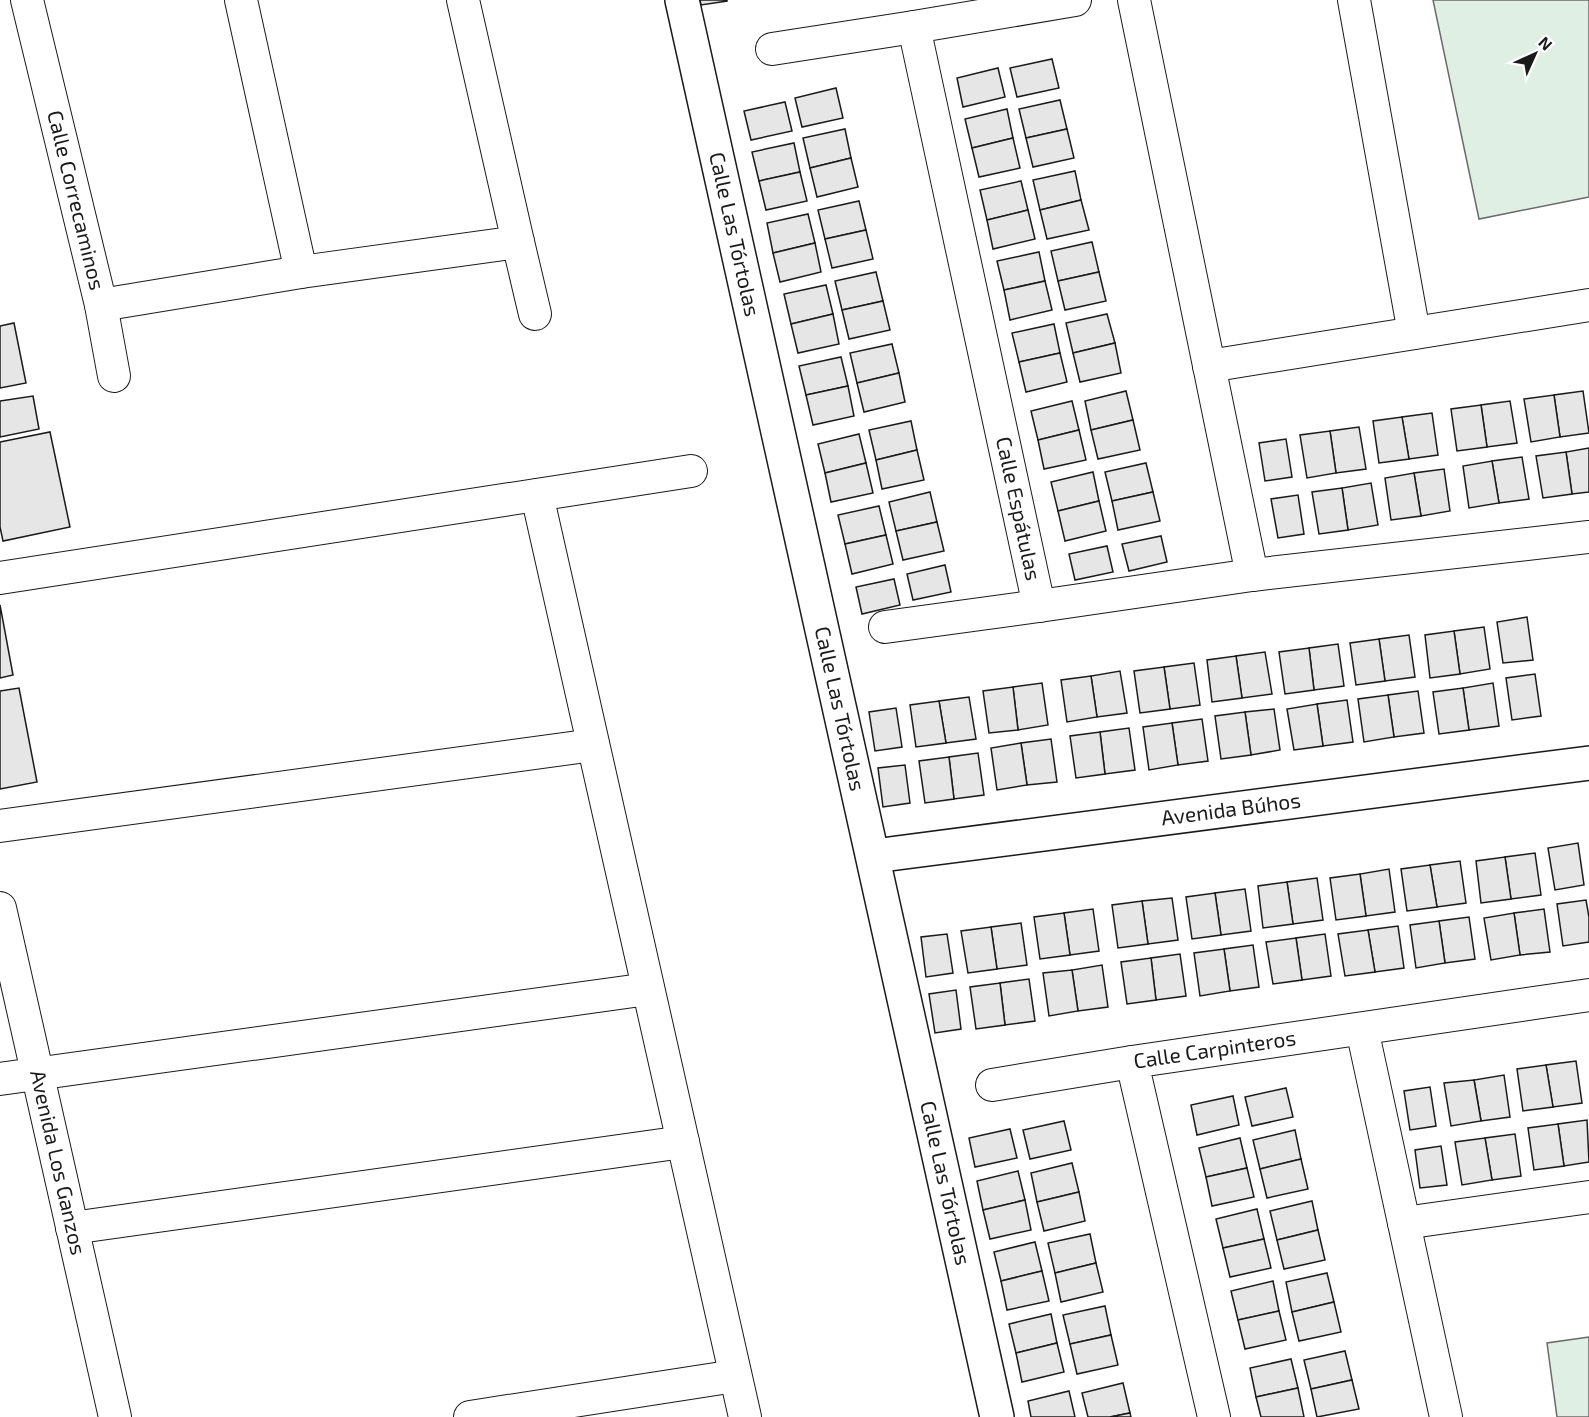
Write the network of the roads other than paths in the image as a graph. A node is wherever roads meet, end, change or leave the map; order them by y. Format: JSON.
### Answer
{"nodes":[{"id":1,"x":27,"y":0,"type":"edge"},
{"id":2,"x":241,"y":0,"type":"edge"},
{"id":3,"x":463,"y":0,"type":"edge"},
{"id":4,"x":682,"y":0,"type":"edge"},
{"id":5,"x":1075,"y":0,"type":"edge"},
{"id":6,"x":1134,"y":0,"type":"edge"},
{"id":7,"x":1354,"y":0,"type":"edge"},
{"id":8,"x":914,"y":27,"type":"junction"},
{"id":9,"x":772,"y":49,"type":"dead end"},
{"id":10,"x":518,"y":242,"type":"junction"},
{"id":11,"x":301,"y":272,"type":"junction"},
{"id":12,"x":1589,"y":305,"type":"edge"},
{"id":13,"x":101,"y":306,"type":"junction"},
{"id":14,"x":535,"y":314,"type":"dead end"},
{"id":15,"x":1414,"y":333,"type":"junction"},
{"id":16,"x":1209,"y":366,"type":"junction"},
{"id":17,"x":114,"y":376,"type":"dead end"},
{"id":18,"x":691,"y":471,"type":"dead end"},
{"id":19,"x":537,"y":495,"type":"junction"},
{"id":20,"x":1589,"y":537,"type":"edge"},
{"id":21,"x":1252,"y":575,"type":"junction"},
{"id":22,"x":0,"y":578,"type":"edge"},
{"id":23,"x":1039,"y":606,"type":"junction"},
{"id":24,"x":885,"y":627,"type":"dead end"},
{"id":25,"x":593,"y":745,"type":"junction"},
{"id":26,"x":1589,"y":763,"type":"edge"},
{"id":27,"x":0,"y":826,"type":"edge"},
{"id":28,"x":874,"y":856,"type":"junction"},
{"id":29,"x":0,"y":908,"type":"edge"},
{"id":30,"x":648,"y":988,"type":"junction"},
{"id":31,"x":1589,"y":995,"type":"edge"},
{"id":32,"x":1362,"y":1029,"type":"junction"},
{"id":33,"x":1132,"y":1062,"type":"junction"},
{"id":34,"x":37,"y":1074,"type":"junction"},
{"id":35,"x":0,"y":1079,"type":"edge"},
{"id":36,"x":992,"y":1085,"type":"dead end"},
{"id":37,"x":683,"y":1142,"type":"junction"},
{"id":38,"x":1589,"y":1197,"type":"edge"},
{"id":39,"x":1404,"y":1223,"type":"junction"},
{"id":40,"x":72,"y":1228,"type":"junction"},
{"id":41,"x":735,"y":1376,"type":"junction"},
{"id":42,"x":115,"y":1417,"type":"edge"},
{"id":43,"x":470,"y":1417,"type":"edge"},
{"id":44,"x":745,"y":1417,"type":"edge"},
{"id":45,"x":997,"y":1417,"type":"edge"},
{"id":46,"x":1214,"y":1417,"type":"edge"},
{"id":47,"x":1446,"y":1417,"type":"edge"}],
"edges":[{"from":1,"to":13,"type":"street","name":"Calle Correcaminos"},
{"from":2,"to":11,"type":"street"},
{"from":3,"to":10,"type":"street"},
{"from":4,"to":28,"type":"street","name":"Calle Las Tórtolas"},
{"from":5,"to":8,"type":"street"},
{"from":6,"to":16,"type":"street"},
{"from":7,"to":15,"type":"street"},
{"from":8,"to":9,"type":"street"},
{"from":8,"to":23,"type":"street","name":"Calle Espátulas"},
{"from":10,"to":11,"type":"street","name":"Calle Correcaminos"},
{"from":10,"to":14,"type":"street"},
{"from":11,"to":13,"type":"street","name":"Calle Correcaminos"},
{"from":12,"to":15,"type":"street"},
{"from":13,"to":17,"type":"street"},
{"from":15,"to":16,"type":"street"},
{"from":16,"to":21,"type":"street"},
{"from":18,"to":19,"type":"street"},
{"from":19,"to":22,"type":"street"},
{"from":19,"to":25,"type":"street"},
{"from":20,"to":21,"type":"street","name":"Calle Espátulas"},
{"from":21,"to":23,"type":"street","name":"Calle Espátulas"},
{"from":23,"to":24,"type":"street"},
{"from":25,"to":27,"type":"street"},
{"from":25,"to":30,"type":"street"},
{"from":26,"to":28,"type":"street","name":"Avenida Búhos"},
{"from":28,"to":45,"type":"street","name":"Calle Las Tórtolas"},
{"from":29,"to":34,"type":"street","name":"Avenida Los Ganzos"},
{"from":30,"to":34,"type":"street"},
{"from":30,"to":37,"type":"street"},
{"from":31,"to":32,"type":"street","name":"Calle Carpinteros"},
{"from":32,"to":33,"type":"street","name":"Calle Carpinteros"},
{"from":32,"to":39,"type":"street"},
{"from":33,"to":36,"type":"street"},
{"from":33,"to":46,"type":"street","name":"Calle Carpinteros"},
{"from":34,"to":35,"type":"street"},
{"from":34,"to":40,"type":"street","name":"Avenida Los Ganzos"},
{"from":37,"to":40,"type":"street"},
{"from":37,"to":41,"type":"street"},
{"from":38,"to":39,"type":"street"},
{"from":39,"to":47,"type":"street"},
{"from":40,"to":42,"type":"street","name":"Avenida Los Ganzos"},
{"from":41,"to":43,"type":"street"},
{"from":41,"to":44,"type":"street"}]}
